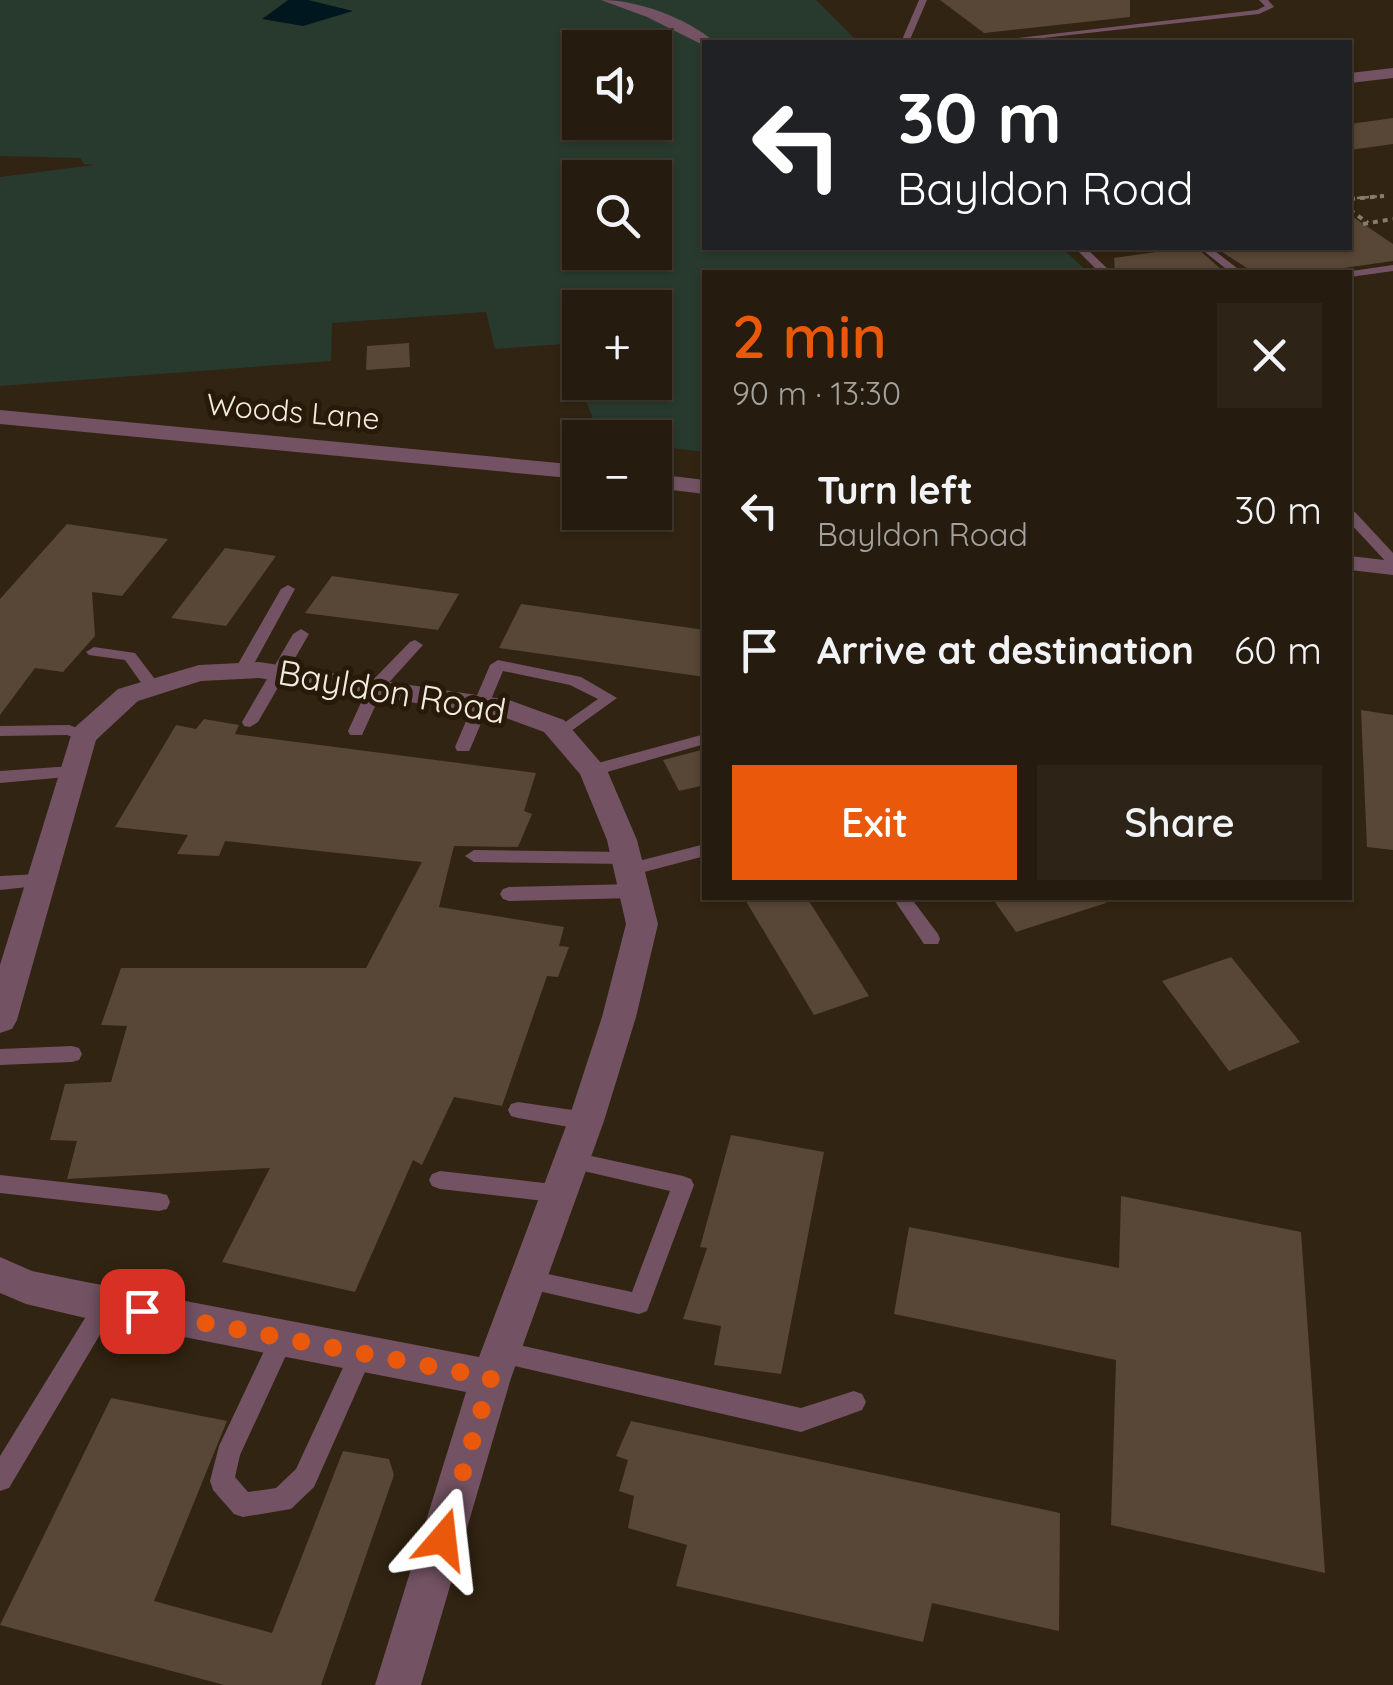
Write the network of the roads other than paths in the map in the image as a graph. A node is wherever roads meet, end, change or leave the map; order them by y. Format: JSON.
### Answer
{"nodes":[{"id":1,"x":608,"y":0,"type":"edge"},
{"id":2,"x":923,"y":0,"type":"edge"},
{"id":3,"x":1263,"y":0,"type":"edge"},
{"id":4,"x":704,"y":40,"type":"edge"},
{"id":5,"x":905,"y":40,"type":"edge"},
{"id":6,"x":1006,"y":40,"type":"edge"},
{"id":7,"x":1393,"y":73,"type":"edge"},
{"id":8,"x":1352,"y":78,"type":"edge"},
{"id":9,"x":1082,"y":250,"type":"edge"},
{"id":10,"x":1208,"y":250,"type":"edge"},
{"id":11,"x":1393,"y":268,"type":"edge"},
{"id":12,"x":1103,"y":270,"type":"edge"},
{"id":13,"x":1233,"y":270,"type":"edge"},
{"id":14,"x":1352,"y":274,"type":"edge"},
{"id":15,"x":0,"y":416,"type":"edge"},
{"id":16,"x":562,"y":470,"type":"edge"},
{"id":17,"x":672,"y":483,"type":"edge"},
{"id":18,"x":702,"y":487,"type":"edge"},
{"id":19,"x":1352,"y":517,"type":"edge"},
{"id":20,"x":1352,"y":563,"type":"edge"},
{"id":21,"x":1393,"y":565,"type":"edge"},
{"id":22,"x":288,"y":590,"type":"dead end"},
{"id":23,"x":300,"y":634,"type":"dead end"},
{"id":24,"x":415,"y":645,"type":"dead end"},
{"id":25,"x":94,"y":652,"type":"dead end"},
{"id":26,"x":242,"y":671,"type":"junction"},
{"id":27,"x":280,"y":673,"type":"junction"},
{"id":28,"x":376,"y":686,"type":"junction"},
{"id":29,"x":153,"y":687,"type":"junction"},
{"id":30,"x":481,"y":704,"type":"junction"},
{"id":31,"x":250,"y":722,"type":"dead end"},
{"id":32,"x":0,"y":731,"type":"edge"},
{"id":33,"x":356,"y":731,"type":"dead end"},
{"id":34,"x":560,"y":734,"type":"junction"},
{"id":35,"x":83,"y":736,"type":"junction"},
{"id":36,"x":702,"y":741,"type":"edge"},
{"id":37,"x":463,"y":746,"type":"dead end"},
{"id":38,"x":592,"y":770,"type":"junction"},
{"id":39,"x":72,"y":772,"type":"junction"},
{"id":40,"x":0,"y":777,"type":"edge"},
{"id":41,"x":702,"y":851,"type":"edge"},
{"id":42,"x":474,"y":856,"type":"dead end"},
{"id":43,"x":630,"y":873,"type":"junction"},
{"id":44,"x":40,"y":880,"type":"junction"},
{"id":45,"x":0,"y":883,"type":"edge"},
{"id":46,"x":509,"y":894,"type":"dead end"},
{"id":47,"x":903,"y":900,"type":"edge"},
{"id":48,"x":931,"y":939,"type":"dead end"},
{"id":49,"x":1,"y":1016,"type":"edge"},
{"id":50,"x":72,"y":1054,"type":"dead end"},
{"id":51,"x":0,"y":1056,"type":"edge"},
{"id":52,"x":518,"y":1110,"type":"dead end"},
{"id":53,"x":586,"y":1120,"type":"junction"},
{"id":54,"x":573,"y":1162,"type":"junction"},
{"id":55,"x":440,"y":1180,"type":"dead end"},
{"id":56,"x":0,"y":1184,"type":"edge"},
{"id":57,"x":561,"y":1194,"type":"junction"},
{"id":58,"x":160,"y":1202,"type":"dead end"},
{"id":59,"x":0,"y":1274,"type":"edge"},
{"id":60,"x":529,"y":1280,"type":"junction"},
{"id":61,"x":106,"y":1304,"type":"junction"},
{"id":62,"x":282,"y":1338,"type":"junction"},
{"id":63,"x":361,"y":1354,"type":"junction"},
{"id":64,"x":496,"y":1365,"type":"junction"},
{"id":65,"x":854,"y":1402,"type":"dead end"},
{"id":66,"x":0,"y":1479,"type":"edge"},
{"id":67,"x":398,"y":1685,"type":"edge"}],
"edges":[{"from":1,"to":4,"type":"street"},
{"from":2,"to":5,"type":"lane"},
{"from":3,"to":6,"type":"lane"},
{"from":7,"to":8,"type":"street"},
{"from":9,"to":12,"type":"lane"},
{"from":10,"to":13,"type":"lane"},
{"from":11,"to":14,"type":"lane"},
{"from":15,"to":16,"type":"street","name":"Woods Lane"},
{"from":17,"to":18,"type":"street"},
{"from":19,"to":21,"type":"lane"},
{"from":20,"to":21,"type":"street"},
{"from":22,"to":26,"type":"lane"},
{"from":23,"to":27,"type":"lane"},
{"from":24,"to":28,"type":"lane"},
{"from":25,"to":29,"type":"lane"},
{"from":26,"to":27,"type":"street","name":"Bayldon Road"},
{"from":26,"to":29,"type":"street","name":"Bayldon Road"},
{"from":27,"to":28,"type":"street","name":"Bayldon Road"},
{"from":27,"to":31,"type":"lane"},
{"from":28,"to":30,"type":"street","name":"Bayldon Road"},
{"from":28,"to":33,"type":"lane"},
{"from":29,"to":35,"type":"street","name":"Bayldon Road"},
{"from":30,"to":34,"type":"street","name":"Bayldon Road"},
{"from":30,"to":34,"type":"lane"},
{"from":30,"to":37,"type":"lane"},
{"from":32,"to":35,"type":"lane"},
{"from":34,"to":38,"type":"street","name":"Bayldon Road"},
{"from":35,"to":39,"type":"street","name":"Bayldon Road"},
{"from":36,"to":38,"type":"lane"},
{"from":38,"to":43,"type":"street","name":"Bayldon Road"},
{"from":39,"to":40,"type":"lane"},
{"from":39,"to":44,"type":"street","name":"Bayldon Road"},
{"from":41,"to":43,"type":"lane"},
{"from":42,"to":43,"type":"lane"},
{"from":43,"to":46,"type":"lane"},
{"from":43,"to":53,"type":"street","name":"Bayldon Road"},
{"from":44,"to":45,"type":"lane"},
{"from":44,"to":49,"type":"street","name":"Bayldon Road"},
{"from":47,"to":48,"type":"lane"},
{"from":50,"to":51,"type":"lane"},
{"from":52,"to":53,"type":"lane"},
{"from":53,"to":54,"type":"street","name":"Bayldon Road"},
{"from":54,"to":57,"type":"street","name":"Bayldon Road"},
{"from":54,"to":60,"type":"lane"},
{"from":55,"to":57,"type":"lane"},
{"from":56,"to":58,"type":"lane"},
{"from":57,"to":60,"type":"street","name":"Bayldon Road"},
{"from":59,"to":61,"type":"street"},
{"from":60,"to":64,"type":"street","name":"Bayldon Road"},
{"from":61,"to":62,"type":"street"},
{"from":61,"to":66,"type":"lane"},
{"from":62,"to":63,"type":"street"},
{"from":62,"to":63,"type":"lane"},
{"from":63,"to":64,"type":"street"},
{"from":64,"to":65,"type":"lane"},
{"from":64,"to":67,"type":"street","name":"Bayldon Road"}]}
